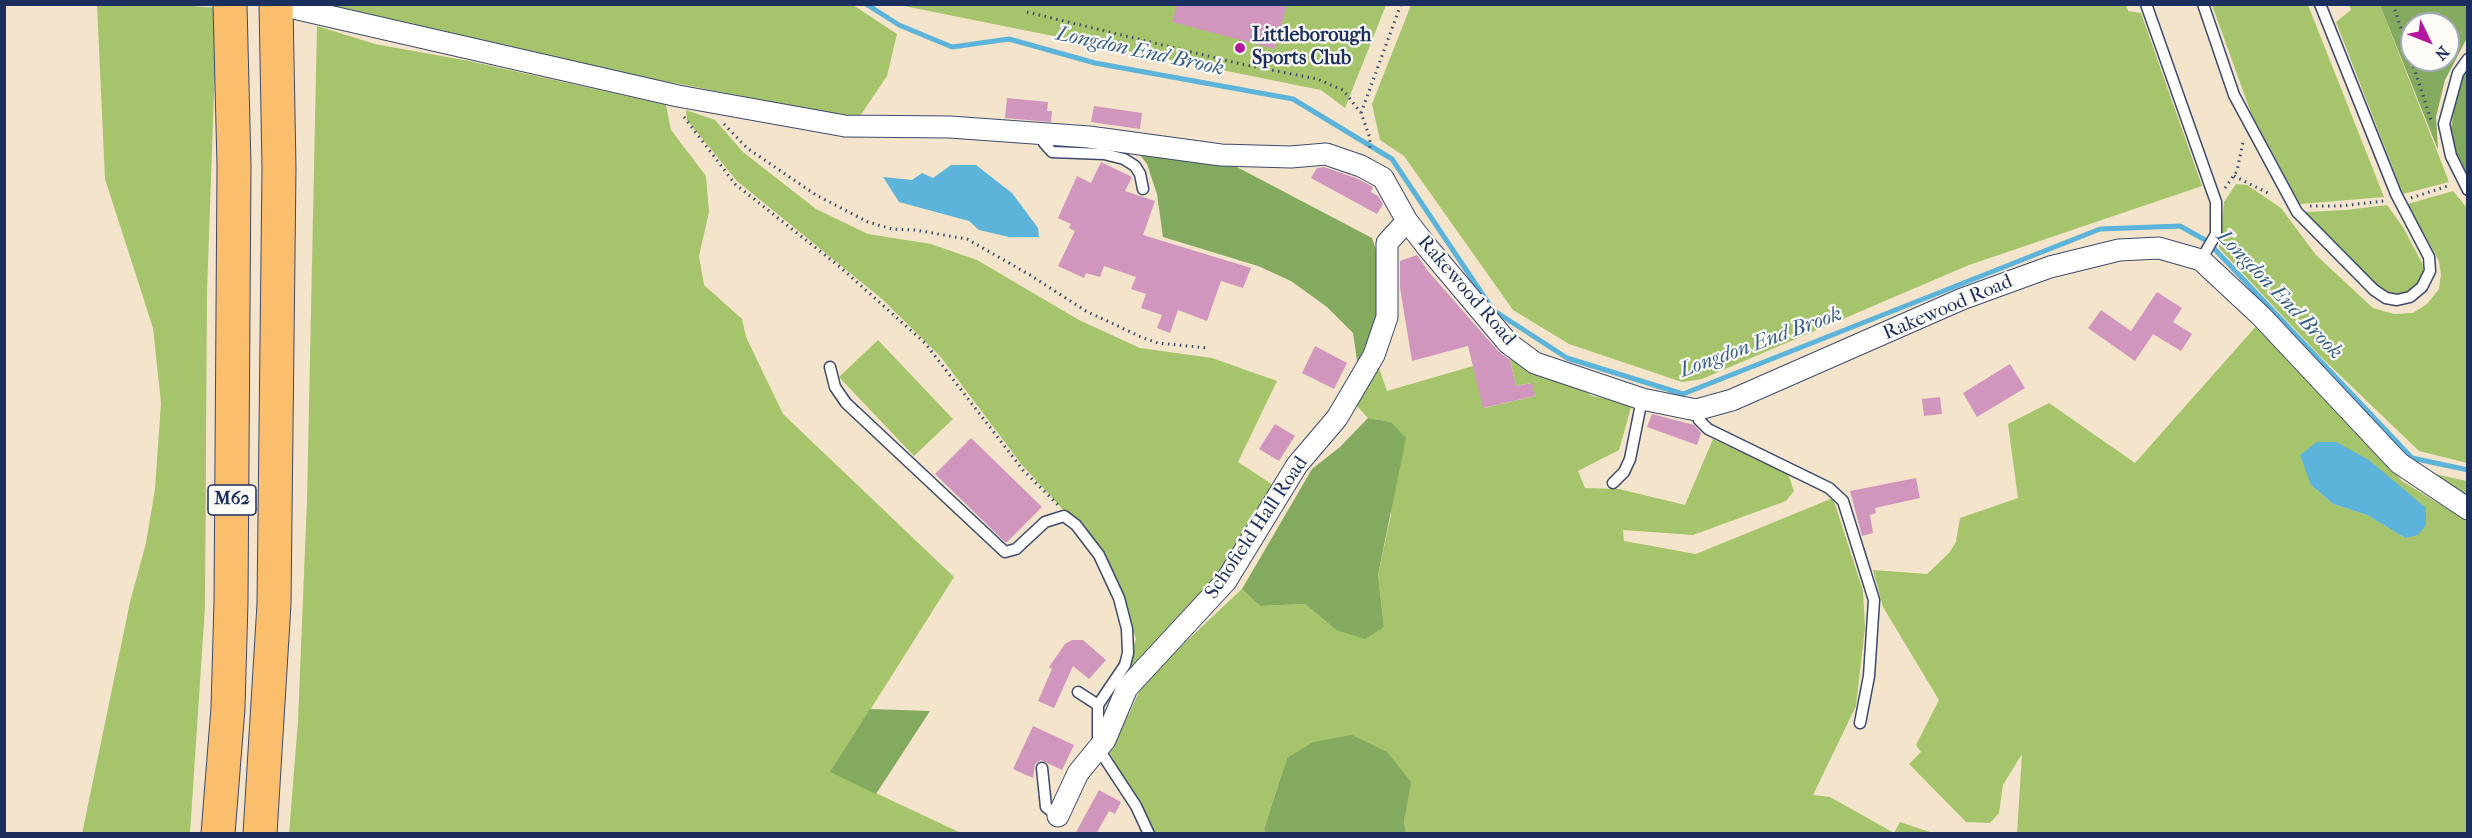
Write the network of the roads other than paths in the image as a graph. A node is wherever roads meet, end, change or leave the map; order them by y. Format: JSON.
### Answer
{"nodes":[{"id":1,"x":230,"y":4,"type":"edge"},
{"id":2,"x":276,"y":4,"type":"edge"},
{"id":3,"x":2146,"y":4,"type":"edge"},
{"id":4,"x":2203,"y":4,"type":"edge"},
{"id":5,"x":2320,"y":4,"type":"edge"},
{"id":6,"x":2468,"y":59,"type":"edge"},
{"id":7,"x":1042,"y":135,"type":"junction"},
{"id":8,"x":2465,"y":186,"type":"edge"},
{"id":9,"x":1143,"y":189,"type":"dead end"},
{"id":10,"x":1407,"y":221,"type":"junction"},
{"id":11,"x":2204,"y":256,"type":"junction"},
{"id":12,"x":830,"y":367,"type":"dead end"},
{"id":13,"x":1642,"y":399,"type":"junction"},
{"id":14,"x":1696,"y":410,"type":"junction"},
{"id":15,"x":1613,"y":483,"type":"dead end"},
{"id":16,"x":2468,"y":509,"type":"edge"},
{"id":17,"x":1078,"y":692,"type":"dead end"},
{"id":18,"x":1098,"y":705,"type":"junction"},
{"id":19,"x":1860,"y":723,"type":"dead end"},
{"id":20,"x":1098,"y":748,"type":"junction"},
{"id":21,"x":1042,"y":768,"type":"dead end"},
{"id":22,"x":1058,"y":816,"type":"joint"},
{"id":23,"x":218,"y":834,"type":"edge"},
{"id":24,"x":260,"y":834,"type":"edge"},
{"id":25,"x":1149,"y":834,"type":"edge"}],
"edges":[{"from":1,"to":23,"type":"highway","number":"M62"},
{"from":2,"to":7,"type":"street","name":"Rakewood Road"},
{"from":2,"to":24,"type":"highway","number":"M62"},
{"from":3,"to":11,"type":"lane"},
{"from":4,"to":5,"type":"lane"},
{"from":6,"to":8,"type":"lane"},
{"from":7,"to":9,"type":"lane"},
{"from":7,"to":10,"type":"street","name":"Rakewood Road"},
{"from":10,"to":13,"type":"street","name":"Rakewood Road"},
{"from":10,"to":20,"type":"street","name":"Schofield Hall Road"},
{"from":11,"to":14,"type":"street","name":"Rakewood Road"},
{"from":11,"to":16,"type":"street","name":"Rakewood Road"},
{"from":12,"to":18,"type":"lane"},
{"from":13,"to":14,"type":"street","name":"Rakewood Road"},
{"from":13,"to":15,"type":"lane"},
{"from":14,"to":19,"type":"lane"},
{"from":17,"to":18,"type":"lane"},
{"from":18,"to":20,"type":"lane"},
{"from":20,"to":22,"type":"street","name":"Schofield Hall Road"},
{"from":20,"to":25,"type":"lane"},
{"from":21,"to":22,"type":"lane"}]}
